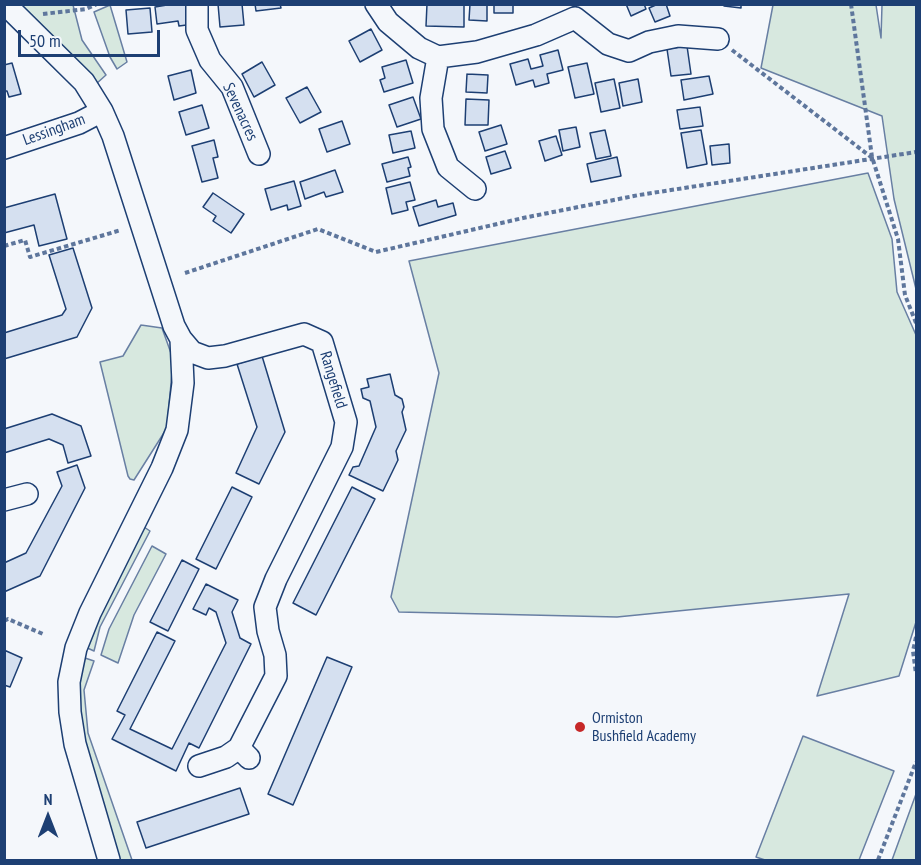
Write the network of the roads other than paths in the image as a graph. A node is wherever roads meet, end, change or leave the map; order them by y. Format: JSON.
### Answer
{"nodes":[{"id":1,"x":5,"y":4,"type":"edge"},
{"id":2,"x":197,"y":4,"type":"edge"},
{"id":3,"x":376,"y":4,"type":"edge"},
{"id":4,"x":575,"y":11,"type":"edge"},
{"id":5,"x":718,"y":39,"type":"road end"},
{"id":6,"x":438,"y":57,"type":"junction"},
{"id":7,"x":102,"y":111,"type":"junction"},
{"id":8,"x":4,"y":148,"type":"edge"},
{"id":9,"x":259,"y":154,"type":"dead end"},
{"id":10,"x":476,"y":189,"type":"dead end"},
{"id":11,"x":181,"y":339,"type":"junction"},
{"id":12,"x":27,"y":494,"type":"dead end"},
{"id":13,"x":4,"y":500,"type":"edge"},
{"id":14,"x":199,"y":766,"type":"dead end"},
{"id":15,"x":109,"y":861,"type":"edge"}],
"edges":[{"from":1,"to":7,"type":"street","name":"Lessingham"},
{"from":2,"to":9,"type":"street","name":"Sevenacres"},
{"from":3,"to":6,"type":"street"},
{"from":4,"to":5,"type":"street"},
{"from":4,"to":6,"type":"street"},
{"from":6,"to":10,"type":"street"},
{"from":7,"to":8,"type":"street","name":"Lessingham"},
{"from":7,"to":11,"type":"street","name":"Rangefield"},
{"from":11,"to":14,"type":"street","name":"Rangefield"},
{"from":11,"to":15,"type":"street"},
{"from":12,"to":13,"type":"street"}]}
